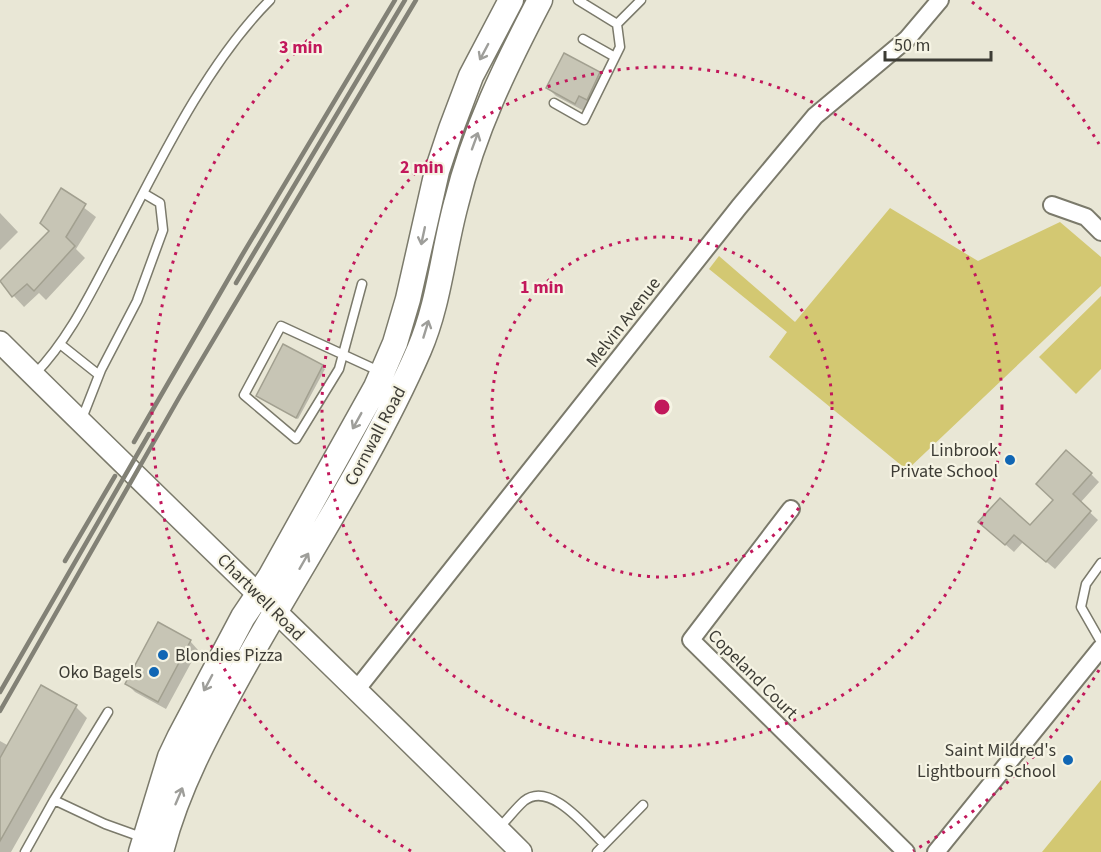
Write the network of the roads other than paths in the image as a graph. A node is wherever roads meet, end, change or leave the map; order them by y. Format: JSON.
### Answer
{"nodes":[{"id":1,"x":270,"y":0,"type":"edge"},
{"id":2,"x":511,"y":0,"type":"edge"},
{"id":3,"x":540,"y":0,"type":"edge"},
{"id":4,"x":578,"y":0,"type":"edge"},
{"id":5,"x":641,"y":0,"type":"edge"},
{"id":6,"x":940,"y":0,"type":"edge"},
{"id":7,"x":617,"y":24,"type":"junction"},
{"id":8,"x":583,"y":39,"type":"dead end"},
{"id":9,"x":615,"y":57,"type":"junction"},
{"id":10,"x":554,"y":103,"type":"dead end"},
{"id":11,"x":143,"y":193,"type":"junction"},
{"id":12,"x":1052,"y":205,"type":"dead end"},
{"id":13,"x":1101,"y":232,"type":"edge"},
{"id":14,"x":362,"y":284,"type":"dead end"},
{"id":15,"x":0,"y":342,"type":"edge"},
{"id":16,"x":60,"y":344,"type":"junction"},
{"id":17,"x":344,"y":355,"type":"junction"},
{"id":18,"x":99,"y":375,"type":"junction"},
{"id":19,"x":34,"y":376,"type":"junction"},
{"id":20,"x":392,"y":377,"type":"junction"},
{"id":21,"x":81,"y":422,"type":"junction"},
{"id":22,"x":790,"y":509,"type":"dead end"},
{"id":23,"x":1101,"y":563,"type":"edge"},
{"id":24,"x":266,"y":604,"type":"junction"},
{"id":25,"x":1101,"y":642,"type":"edge"},
{"id":26,"x":1101,"y":648,"type":"edge"},
{"id":27,"x":357,"y":689,"type":"junction"},
{"id":28,"x":108,"y":712,"type":"dead end"},
{"id":29,"x":54,"y":800,"type":"junction"},
{"id":30,"x":643,"y":805,"type":"dead end"},
{"id":31,"x":498,"y":829,"type":"junction"},
{"id":32,"x":604,"y":844,"type":"junction"},
{"id":33,"x":149,"y":848,"type":"edge"},
{"id":34,"x":25,"y":852,"type":"edge"},
{"id":35,"x":521,"y":852,"type":"edge"},
{"id":36,"x":597,"y":852,"type":"edge"},
{"id":37,"x":906,"y":852,"type":"edge"},
{"id":38,"x":936,"y":852,"type":"edge"}],
"edges":[{"from":1,"to":11,"type":"lane"},
{"from":2,"to":20,"type":"main road","name":"Cornwall Road","one_way":true},
{"from":20,"to":3,"type":"main road","name":"Cornwall Road","one_way":true},
{"from":4,"to":7,"type":"lane"},
{"from":5,"to":7,"type":"lane"},
{"from":6,"to":27,"type":"street","name":"Melvin Avenue"},
{"from":7,"to":9,"type":"lane"},
{"from":8,"to":9,"type":"lane"},
{"from":9,"to":10,"type":"lane"},
{"from":11,"to":16,"type":"lane"},
{"from":11,"to":18,"type":"lane"},
{"from":12,"to":13,"type":"street"},
{"from":14,"to":17,"type":"lane"},
{"from":15,"to":19,"type":"street","name":"Chartwell Road"},
{"from":16,"to":18,"type":"lane"},
{"from":16,"to":19,"type":"lane"},
{"from":17,"to":17,"type":"lane"},
{"from":17,"to":20,"type":"lane"},
{"from":18,"to":21,"type":"lane"},
{"from":19,"to":21,"type":"street","name":"Chartwell Road"},
{"from":20,"to":24,"type":"main road","name":"Cornwall Road"},
{"from":21,"to":24,"type":"street","name":"Chartwell Road"},
{"from":22,"to":37,"type":"street","name":"Copeland Court"},
{"from":23,"to":25,"type":"lane"},
{"from":24,"to":27,"type":"street","name":"Chartwell Road"},
{"from":24,"to":33,"type":"main road","name":"Cornwall Road"},
{"from":26,"to":38,"type":"street"},
{"from":27,"to":31,"type":"street","name":"Chartwell Road"},
{"from":28,"to":29,"type":"lane"},
{"from":29,"to":33,"type":"lane"},
{"from":29,"to":34,"type":"lane"},
{"from":30,"to":32,"type":"lane"},
{"from":31,"to":32,"type":"lane"},
{"from":31,"to":35,"type":"street","name":"Chartwell Road"},
{"from":32,"to":36,"type":"lane"}]}
